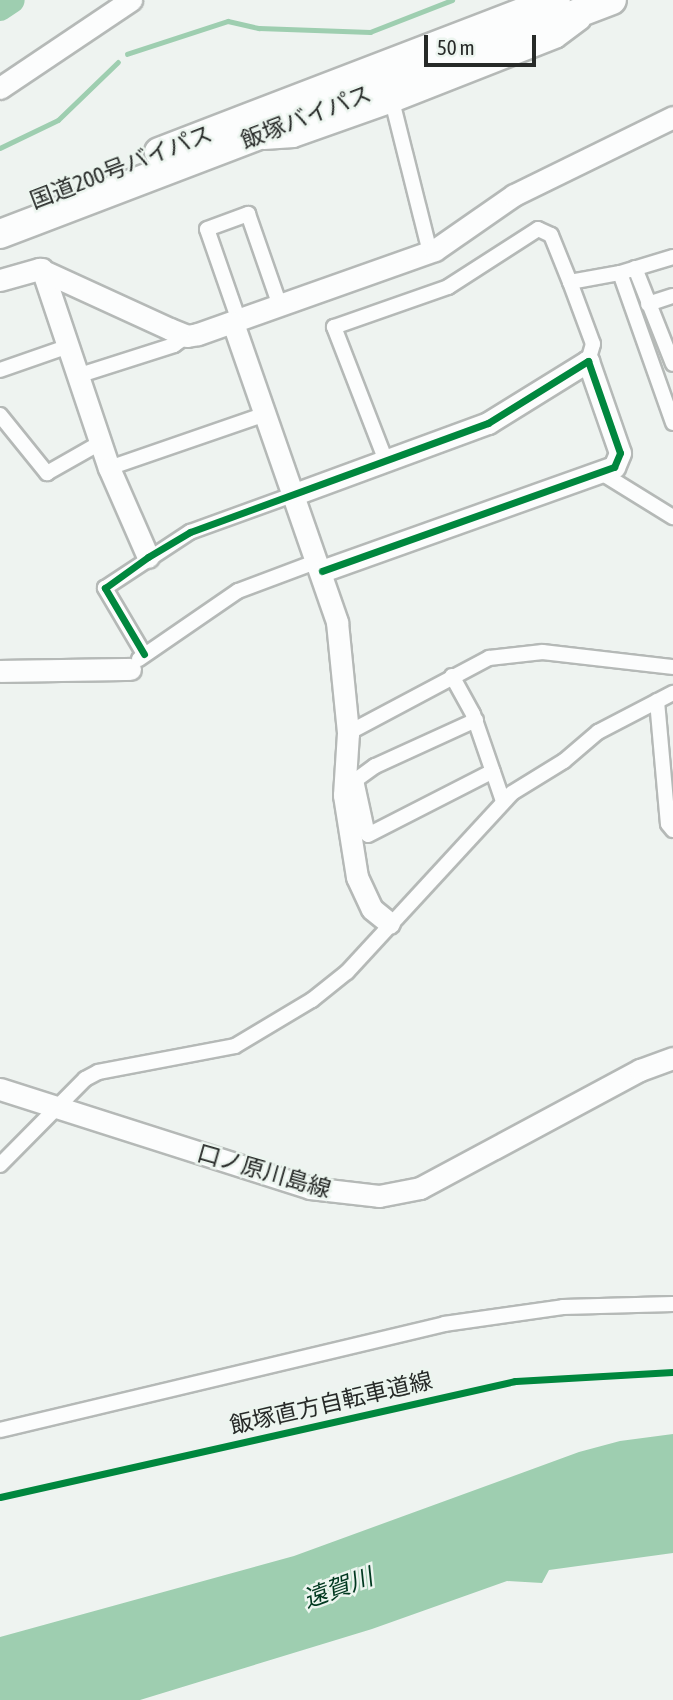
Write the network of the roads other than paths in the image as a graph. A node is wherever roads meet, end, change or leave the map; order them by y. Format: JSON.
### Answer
{"nodes":[{"id":1,"x":131,"y":0,"type":"edge"},
{"id":2,"x":556,"y":0,"type":"edge"},
{"id":3,"x":612,"y":0,"type":"edge"},
{"id":4,"x":0,"y":88,"type":"edge"},
{"id":5,"x":391,"y":95,"type":"junction"},
{"id":6,"x":673,"y":117,"type":"edge"},
{"id":7,"x":0,"y":214,"type":"edge"},
{"id":8,"x":0,"y":234,"type":"edge"},
{"id":9,"x":430,"y":252,"type":"junction"},
{"id":10,"x":673,"y":257,"type":"edge"},
{"id":11,"x":635,"y":268,"type":"junction"},
{"id":12,"x":42,"y":270,"type":"junction"},
{"id":13,"x":620,"y":272,"type":"junction"},
{"id":14,"x":0,"y":280,"type":"edge"},
{"id":15,"x":570,"y":282,"type":"junction"},
{"id":16,"x":673,"y":296,"type":"edge"},
{"id":17,"x":648,"y":304,"type":"junction"},
{"id":18,"x":280,"y":306,"type":"junction"},
{"id":19,"x":236,"y":322,"type":"junction"},
{"id":20,"x":187,"y":336,"type":"junction"},
{"id":21,"x":69,"y":346,"type":"junction"},
{"id":22,"x":588,"y":361,"type":"junction"},
{"id":23,"x":673,"y":364,"type":"edge"},
{"id":24,"x":0,"y":370,"type":"edge"},
{"id":25,"x":78,"y":376,"type":"junction"},
{"id":26,"x":266,"y":414,"type":"junction"},
{"id":27,"x":0,"y":415,"type":"edge"},
{"id":28,"x":673,"y":423,"type":"edge"},
{"id":29,"x":100,"y":443,"type":"junction"},
{"id":30,"x":386,"y":461,"type":"junction"},
{"id":31,"x":109,"y":468,"type":"junction"},
{"id":32,"x":600,"y":472,"type":"junction"},
{"id":33,"x":295,"y":494,"type":"junction"},
{"id":34,"x":673,"y":517,"type":"edge"},
{"id":35,"x":148,"y":557,"type":"junction"},
{"id":36,"x":320,"y":566,"type":"junction"},
{"id":37,"x":137,"y":661,"type":"junction"},
{"id":38,"x":673,"y":667,"type":"edge"},
{"id":39,"x":0,"y":671,"type":"edge"},
{"id":40,"x":452,"y":676,"type":"junction"},
{"id":41,"x":673,"y":693,"type":"edge"},
{"id":42,"x":657,"y":701,"type":"junction"},
{"id":43,"x":475,"y":720,"type":"junction"},
{"id":44,"x":348,"y":733,"type":"junction"},
{"id":45,"x":493,"y":771,"type":"junction"},
{"id":46,"x":503,"y":801,"type":"junction"},
{"id":47,"x":673,"y":830,"type":"edge"},
{"id":48,"x":360,"y":839,"type":"junction"},
{"id":49,"x":389,"y":923,"type":"junction"},
{"id":50,"x":673,"y":1058,"type":"edge"},
{"id":51,"x":0,"y":1089,"type":"edge"},
{"id":52,"x":57,"y":1107,"type":"junction"},
{"id":53,"x":0,"y":1165,"type":"edge"},
{"id":54,"x":673,"y":1304,"type":"edge"},
{"id":55,"x":0,"y":1430,"type":"edge"}],
"edges":[{"from":1,"to":4,"type":"street"},
{"from":2,"to":7,"type":"highway","name":"国道200号バイパス"},
{"from":3,"to":5,"type":"highway","name":"飯塚バイパス"},
{"from":5,"to":8,"type":"highway","name":"飯塚バイパス"},
{"from":5,"to":9,"type":"street"},
{"from":6,"to":9,"type":"street"},
{"from":9,"to":18,"type":"street"},
{"from":10,"to":11,"type":"street"},
{"from":11,"to":13,"type":"street"},
{"from":11,"to":17,"type":"street"},
{"from":12,"to":14,"type":"street"},
{"from":12,"to":20,"type":"street"},
{"from":12,"to":21,"type":"street"},
{"from":13,"to":15,"type":"street"},
{"from":13,"to":28,"type":"street"},
{"from":15,"to":22,"type":"street"},
{"from":15,"to":30,"type":"street"},
{"from":16,"to":17,"type":"street"},
{"from":17,"to":23,"type":"street"},
{"from":18,"to":19,"type":"street"},
{"from":18,"to":19,"type":"street"},
{"from":19,"to":20,"type":"street"},
{"from":19,"to":26,"type":"street"},
{"from":20,"to":25,"type":"street"},
{"from":21,"to":24,"type":"street"},
{"from":21,"to":25,"type":"street"},
{"from":22,"to":30,"type":"street"},
{"from":22,"to":32,"type":"street"},
{"from":25,"to":29,"type":"street"},
{"from":26,"to":31,"type":"street"},
{"from":26,"to":33,"type":"street"},
{"from":27,"to":29,"type":"street"},
{"from":29,"to":31,"type":"street"},
{"from":30,"to":33,"type":"street"},
{"from":31,"to":35,"type":"street"},
{"from":32,"to":34,"type":"street"},
{"from":32,"to":36,"type":"street"},
{"from":33,"to":35,"type":"street"},
{"from":33,"to":36,"type":"street"},
{"from":35,"to":37,"type":"street"},
{"from":36,"to":37,"type":"street"},
{"from":36,"to":44,"type":"street"},
{"from":37,"to":39,"type":"street"},
{"from":38,"to":40,"type":"street"},
{"from":40,"to":43,"type":"street"},
{"from":40,"to":44,"type":"street"},
{"from":41,"to":42,"type":"street"},
{"from":42,"to":46,"type":"street"},
{"from":42,"to":47,"type":"street"},
{"from":43,"to":45,"type":"street"},
{"from":43,"to":48,"type":"street"},
{"from":44,"to":48,"type":"street"},
{"from":45,"to":46,"type":"street"},
{"from":45,"to":48,"type":"street"},
{"from":46,"to":49,"type":"street"},
{"from":48,"to":49,"type":"street"},
{"from":49,"to":52,"type":"street"},
{"from":50,"to":52,"type":"street","name":"口ノ原川島線"},
{"from":51,"to":52,"type":"street","name":"口ノ原川島線"},
{"from":52,"to":53,"type":"street"},
{"from":54,"to":55,"type":"street"}]}
